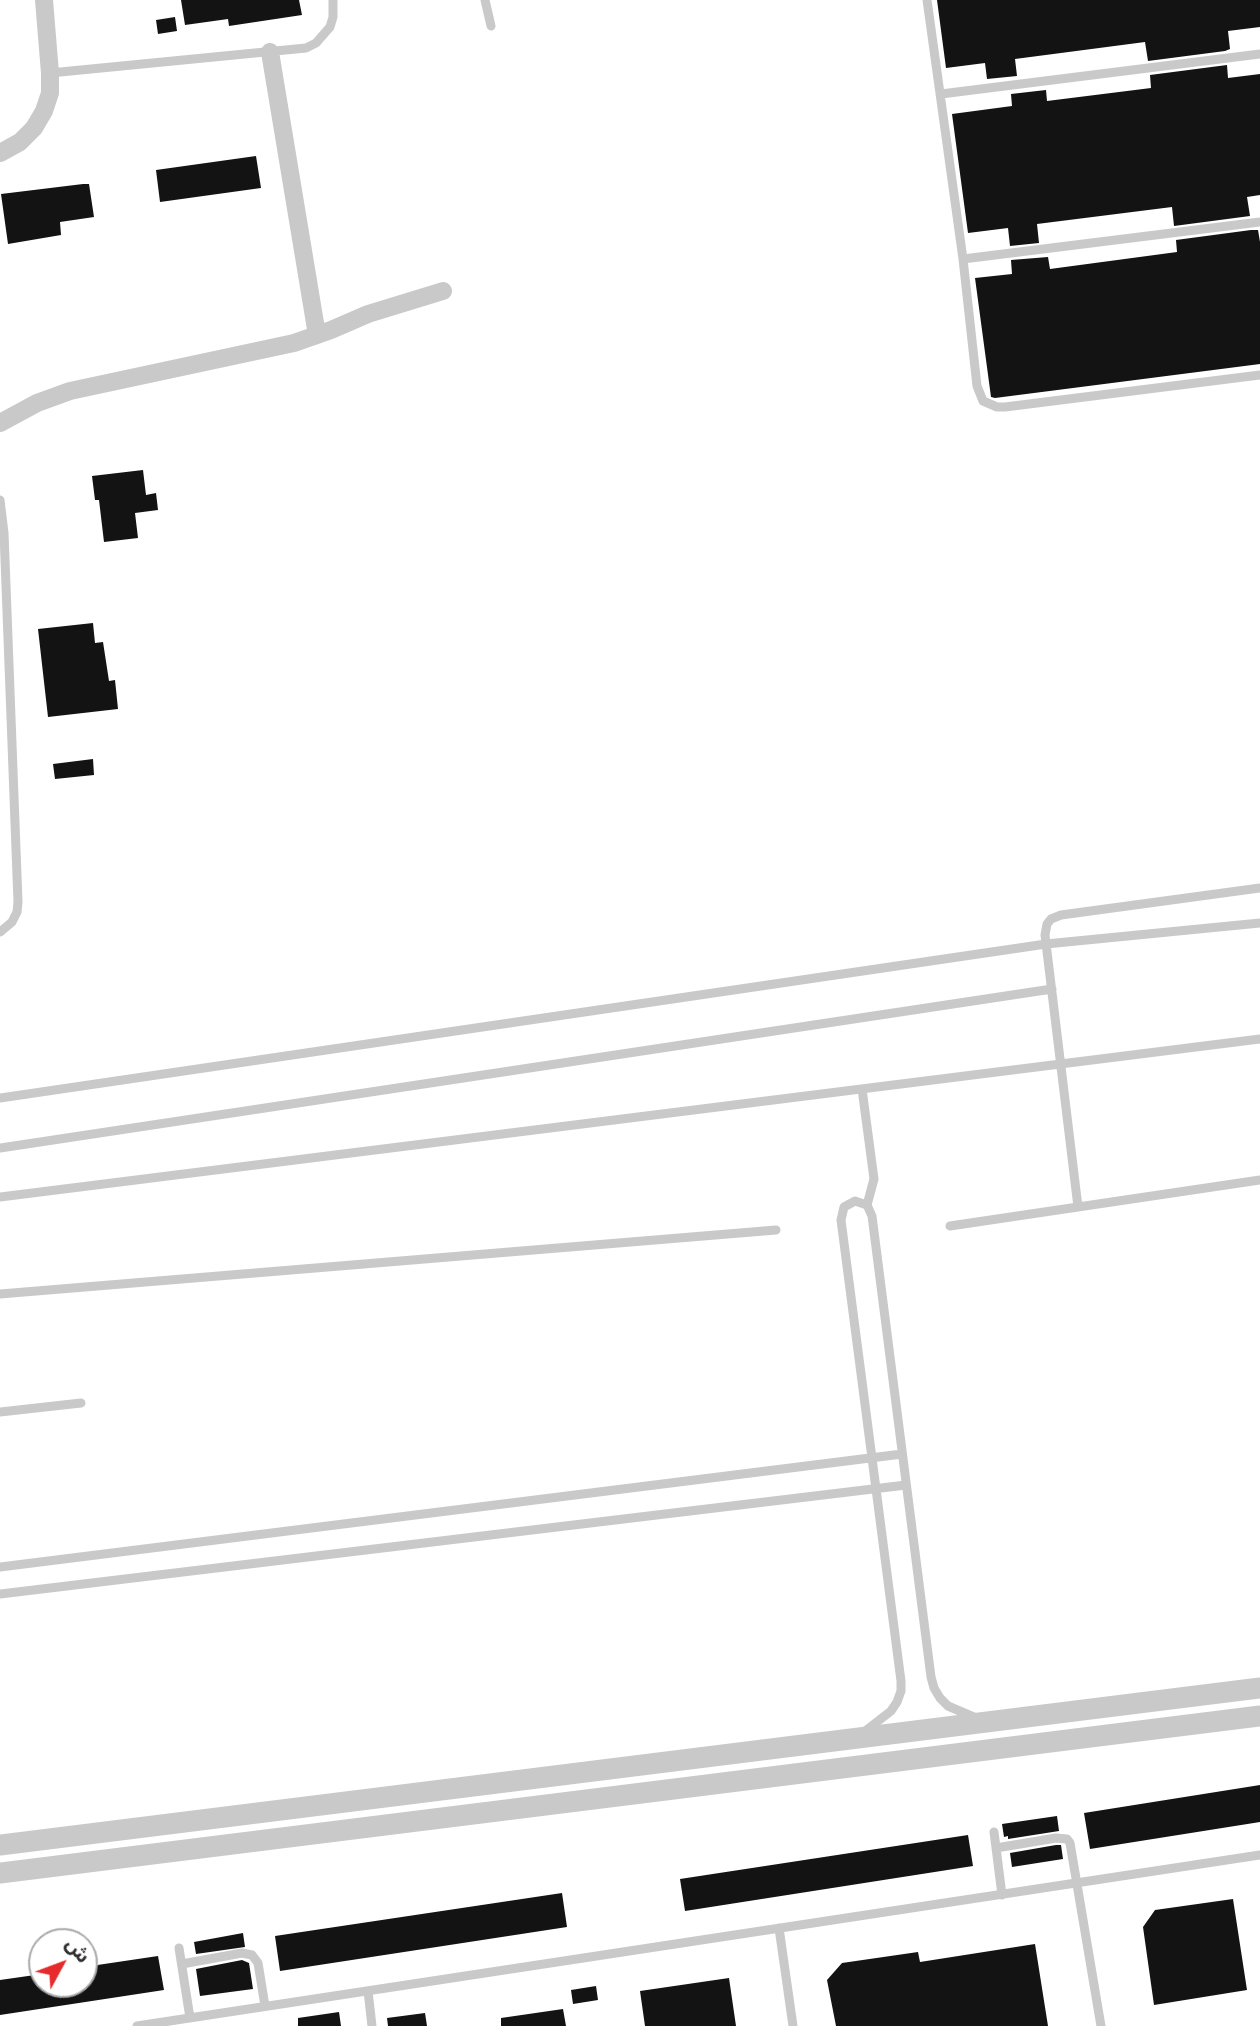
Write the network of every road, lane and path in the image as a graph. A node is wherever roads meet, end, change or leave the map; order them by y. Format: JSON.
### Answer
{"nodes":[{"id":1,"x":44,"y":0,"type":"edge"},
{"id":2,"x":333,"y":0,"type":"edge"},
{"id":3,"x":485,"y":0,"type":"edge"},
{"id":4,"x":928,"y":0,"type":"edge"},
{"id":5,"x":491,"y":26,"type":"dead end"},
{"id":6,"x":270,"y":52,"type":"junction"},
{"id":7,"x":1260,"y":54,"type":"edge"},
{"id":8,"x":50,"y":74,"type":"junction"},
{"id":9,"x":941,"y":94,"type":"junction"},
{"id":10,"x":0,"y":153,"type":"edge"},
{"id":11,"x":1260,"y":222,"type":"edge"},
{"id":12,"x":963,"y":259,"type":"junction"},
{"id":13,"x":443,"y":291,"type":"dead end"},
{"id":14,"x":317,"y":335,"type":"junction"},
{"id":15,"x":1260,"y":375,"type":"edge"},
{"id":16,"x":0,"y":423,"type":"edge"},
{"id":17,"x":0,"y":500,"type":"edge"},
{"id":18,"x":4,"y":666,"type":"edge"},
{"id":19,"x":1260,"y":888,"type":"edge"},
{"id":20,"x":1260,"y":923,"type":"edge"},
{"id":21,"x":0,"y":932,"type":"edge"},
{"id":22,"x":1046,"y":944,"type":"junction"},
{"id":23,"x":1052,"y":989,"type":"junction"},
{"id":24,"x":1260,"y":1039,"type":"edge"},
{"id":25,"x":1060,"y":1064,"type":"junction"},
{"id":26,"x":862,"y":1089,"type":"junction"},
{"id":27,"x":0,"y":1098,"type":"edge"},
{"id":28,"x":0,"y":1148,"type":"edge"},
{"id":29,"x":1260,"y":1180,"type":"edge"},
{"id":30,"x":0,"y":1197,"type":"edge"},
{"id":31,"x":867,"y":1205,"type":"junction"},
{"id":32,"x":1077,"y":1207,"type":"junction"},
{"id":33,"x":950,"y":1226,"type":"dead end"},
{"id":34,"x":776,"y":1230,"type":"dead end"},
{"id":35,"x":0,"y":1294,"type":"edge"},
{"id":36,"x":81,"y":1403,"type":"dead end"},
{"id":37,"x":0,"y":1412,"type":"edge"},
{"id":38,"x":902,"y":1454,"type":"junction"},
{"id":39,"x":872,"y":1458,"type":"junction"},
{"id":40,"x":906,"y":1485,"type":"junction"},
{"id":41,"x":876,"y":1489,"type":"junction"},
{"id":42,"x":0,"y":1567,"type":"edge"},
{"id":43,"x":0,"y":1594,"type":"edge"},
{"id":44,"x":1260,"y":1688,"type":"edge"},
{"id":45,"x":1260,"y":1716,"type":"edge"},
{"id":46,"x":987,"y":1723,"type":"junction"},
{"id":47,"x":948,"y":1726,"type":"junction"},
{"id":48,"x":855,"y":1738,"type":"junction"},
{"id":49,"x":950,"y":1754,"type":"junction"},
{"id":50,"x":994,"y":1832,"type":"dead end"},
{"id":51,"x":5,"y":1842,"type":"edge"},
{"id":52,"x":996,"y":1848,"type":"junction"},
{"id":53,"x":1260,"y":1855,"type":"edge"},
{"id":54,"x":0,"y":1873,"type":"edge"},
{"id":55,"x":1079,"y":1884,"type":"junction"},
{"id":56,"x":1002,"y":1895,"type":"junction"},
{"id":57,"x":779,"y":1928,"type":"junction"},
{"id":58,"x":179,"y":1948,"type":"dead end"},
{"id":59,"x":182,"y":1964,"type":"junction"},
{"id":60,"x":368,"y":1991,"type":"junction"},
{"id":61,"x":265,"y":2006,"type":"junction"},
{"id":62,"x":190,"y":2018,"type":"junction"},
{"id":63,"x":136,"y":2026,"type":"edge"},
{"id":64,"x":372,"y":2026,"type":"edge"},
{"id":65,"x":793,"y":2026,"type":"edge"},
{"id":66,"x":1101,"y":2026,"type":"edge"}],
"edges":[{"from":1,"to":8,"type":"street"},
{"from":2,"to":6,"type":"lane"},
{"from":3,"to":5,"type":"lane"},
{"from":4,"to":9,"type":"lane"},
{"from":6,"to":8,"type":"lane"},
{"from":6,"to":14,"type":"street"},
{"from":7,"to":9,"type":"lane"},
{"from":8,"to":10,"type":"street"},
{"from":9,"to":12,"type":"lane"},
{"from":11,"to":12,"type":"lane"},
{"from":12,"to":15,"type":"lane"},
{"from":13,"to":14,"type":"street"},
{"from":14,"to":16,"type":"street"},
{"from":17,"to":18,"type":"lane"},
{"from":18,"to":21,"type":"lane"},
{"from":19,"to":22,"type":"lane"},
{"from":20,"to":22,"type":"lane"},
{"from":22,"to":23,"type":"lane"},
{"from":22,"to":27,"type":"lane"},
{"from":23,"to":25,"type":"lane"},
{"from":23,"to":28,"type":"lane"},
{"from":24,"to":25,"type":"lane"},
{"from":25,"to":26,"type":"lane"},
{"from":25,"to":32,"type":"lane"},
{"from":26,"to":30,"type":"lane"},
{"from":26,"to":31,"type":"lane"},
{"from":29,"to":32,"type":"lane"},
{"from":31,"to":38,"type":"lane"},
{"from":31,"to":39,"type":"lane"},
{"from":32,"to":33,"type":"lane"},
{"from":34,"to":35,"type":"lane"},
{"from":36,"to":37,"type":"lane"},
{"from":38,"to":39,"type":"lane"},
{"from":38,"to":40,"type":"lane"},
{"from":39,"to":41,"type":"lane"},
{"from":39,"to":42,"type":"lane"},
{"from":40,"to":41,"type":"lane"},
{"from":40,"to":46,"type":"lane"},
{"from":41,"to":43,"type":"lane"},
{"from":41,"to":48,"type":"lane"},
{"from":44,"to":46,"type":"street"},
{"from":45,"to":49,"type":"street"},
{"from":46,"to":47,"type":"street"},
{"from":47,"to":48,"type":"street"},
{"from":47,"to":49,"type":"street"},
{"from":48,"to":51,"type":"street"},
{"from":49,"to":54,"type":"street"},
{"from":50,"to":52,"type":"lane"},
{"from":52,"to":55,"type":"lane"},
{"from":52,"to":56,"type":"lane"},
{"from":53,"to":55,"type":"lane"},
{"from":55,"to":56,"type":"lane"},
{"from":55,"to":66,"type":"lane"},
{"from":56,"to":57,"type":"lane"},
{"from":57,"to":60,"type":"lane"},
{"from":57,"to":65,"type":"lane"},
{"from":58,"to":59,"type":"lane"},
{"from":59,"to":61,"type":"lane"},
{"from":59,"to":62,"type":"lane"},
{"from":60,"to":61,"type":"lane"},
{"from":60,"to":64,"type":"lane"},
{"from":61,"to":62,"type":"lane"},
{"from":62,"to":63,"type":"lane"}]}
